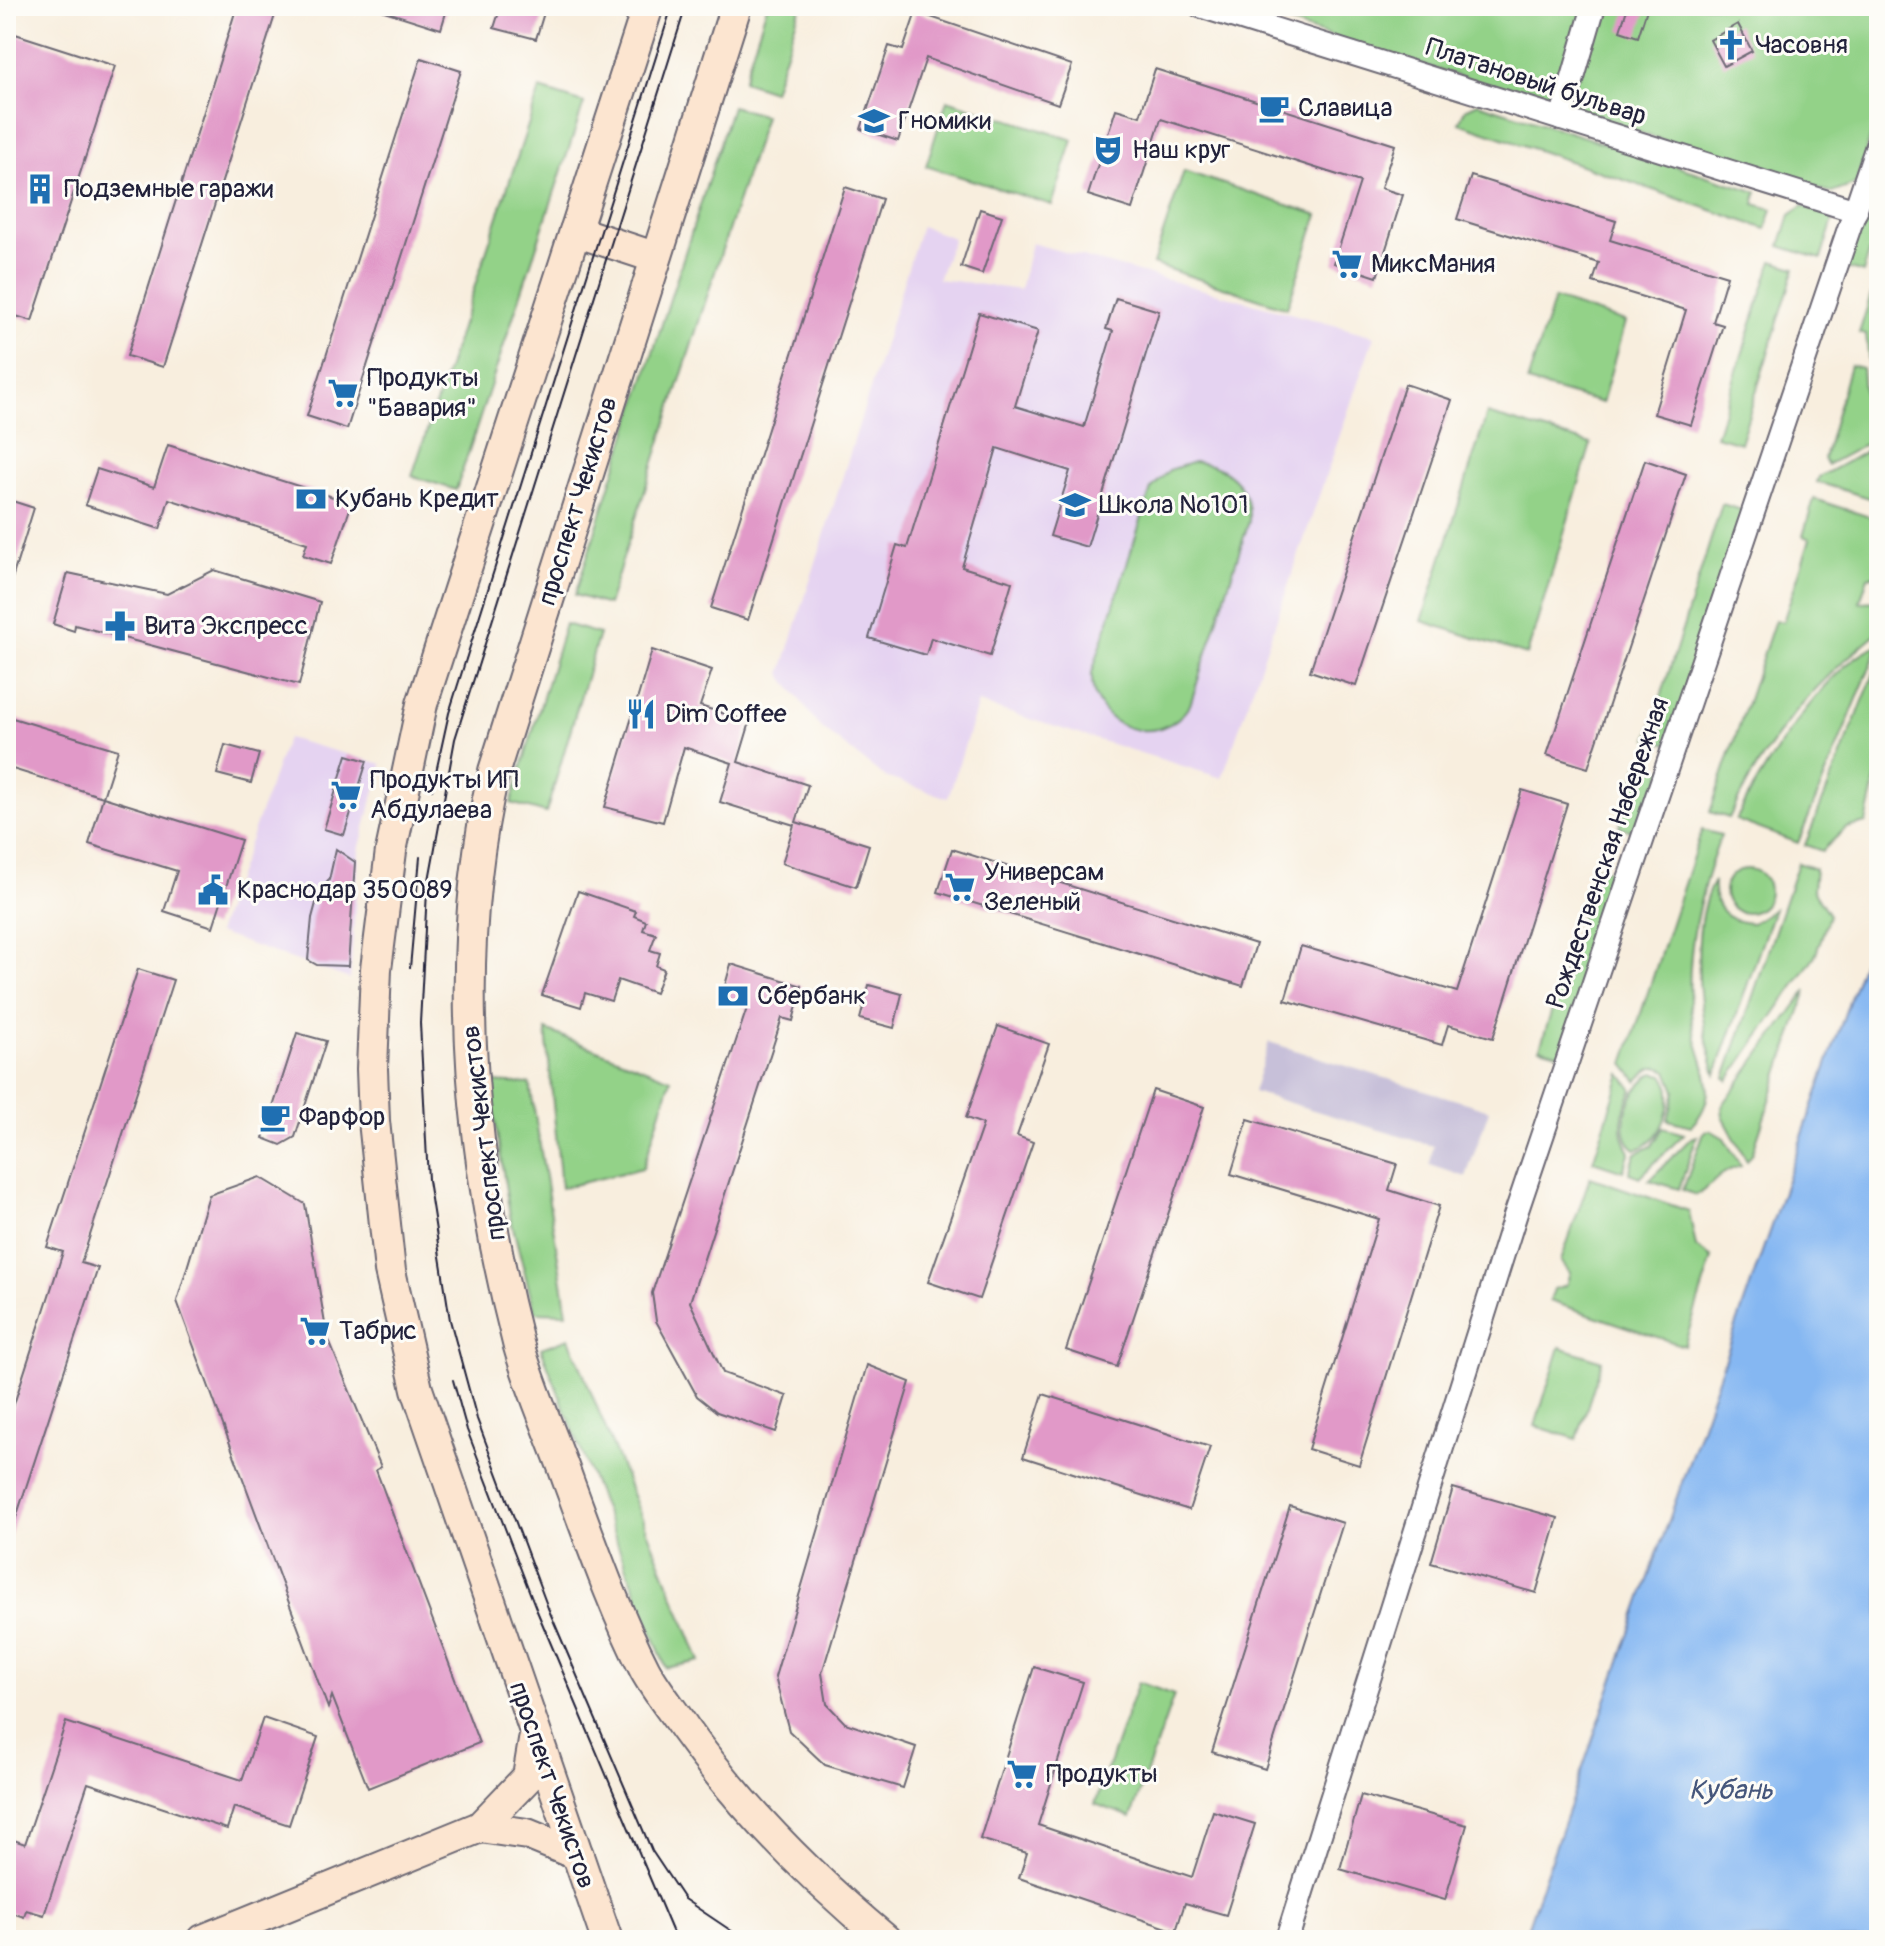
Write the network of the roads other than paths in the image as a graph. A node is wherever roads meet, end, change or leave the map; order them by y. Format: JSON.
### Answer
{"nodes":[{"id":1,"x":648,"y":6,"type":"edge"},
{"id":2,"x":736,"y":6,"type":"edge"},
{"id":3,"x":1200,"y":6,"type":"edge"},
{"id":4,"x":1594,"y":6,"type":"edge"},
{"id":5,"x":1561,"y":119,"type":"junction"},
{"id":6,"x":1879,"y":140,"type":"edge"},
{"id":7,"x":1856,"y":211,"type":"junction"},
{"id":8,"x":575,"y":231,"type":"junction"},
{"id":9,"x":654,"y":257,"type":"junction"},
{"id":10,"x":534,"y":1735,"type":"junction"},
{"id":11,"x":480,"y":1827,"type":"junction"},
{"id":12,"x":578,"y":1855,"type":"junction"},
{"id":13,"x":1287,"y":1939,"type":"edge"},
{"id":14,"x":203,"y":1940,"type":"edge"},
{"id":15,"x":607,"y":1940,"type":"edge"},
{"id":16,"x":886,"y":1940,"type":"edge"}],
"edges":[{"from":1,"to":8,"type":"main road","name":"проспект Чекистов"},
{"from":2,"to":9,"type":"main road","name":"проспект Чекистов"},
{"from":3,"to":5,"type":"street","name":"Платановый бульвар"},
{"from":4,"to":5,"type":"street"},
{"from":5,"to":7,"type":"street","name":"Платановый бульвар"},
{"from":6,"to":7,"type":"street","name":"Рождественская Набережная"},
{"from":7,"to":13,"type":"street","name":"Рождественская Набережная"},
{"from":8,"to":9,"type":"main road"},
{"from":8,"to":10,"type":"main road","name":"проспект Чекистов"},
{"from":9,"to":16,"type":"main road","name":"проспект Чекистов"},
{"from":10,"to":11,"type":"main road"},
{"from":10,"to":12,"type":"main road","name":"проспект Чекистов"},
{"from":11,"to":12,"type":"main road"},
{"from":11,"to":14,"type":"main road"},
{"from":12,"to":15,"type":"main road","name":"проспект Чекистов"}]}
